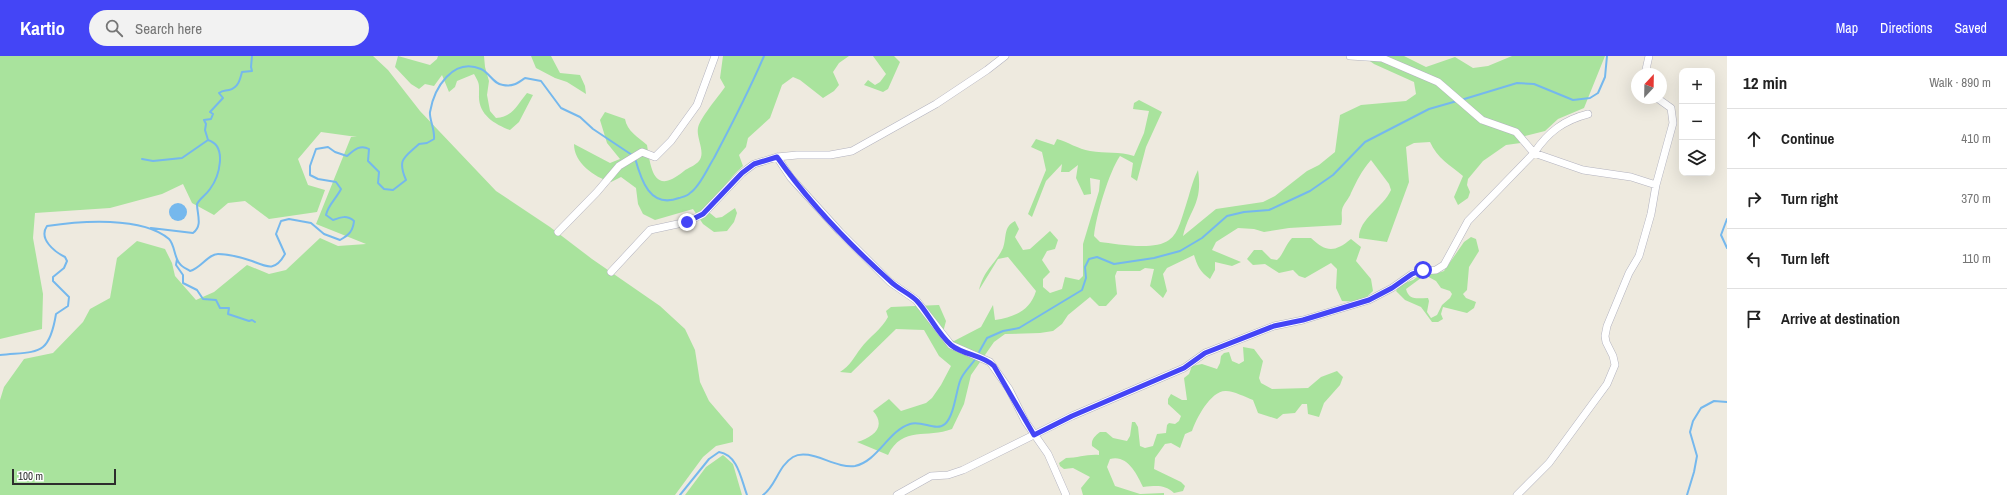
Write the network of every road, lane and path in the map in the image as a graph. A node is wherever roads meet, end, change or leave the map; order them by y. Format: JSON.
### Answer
{"nodes":[{"id":1,"x":715,"y":56,"type":"edge"},
{"id":2,"x":1006,"y":56,"type":"edge"},
{"id":3,"x":1350,"y":56,"type":"edge"},
{"id":4,"x":1649,"y":56,"type":"edge"},
{"id":5,"x":1646,"y":68,"type":"edge"},
{"id":6,"x":1665,"y":104,"type":"edge"},
{"id":7,"x":1588,"y":114,"type":"dead end"},
{"id":8,"x":1534,"y":152,"type":"junction"},
{"id":9,"x":777,"y":157,"type":"junction"},
{"id":10,"x":1656,"y":185,"type":"junction"},
{"id":11,"x":558,"y":232,"type":"dead end"},
{"id":12,"x":611,"y":272,"type":"dead end"},
{"id":13,"x":1034,"y":435,"type":"junction"},
{"id":14,"x":897,"y":495,"type":"edge"},
{"id":15,"x":1066,"y":495,"type":"edge"},
{"id":16,"x":1517,"y":495,"type":"edge"}],
"edges":[{"from":1,"to":11,"type":"street"},
{"from":2,"to":9,"type":"street"},
{"from":3,"to":8,"type":"street"},
{"from":4,"to":5,"type":"street"},
{"from":6,"to":10,"type":"street"},
{"from":7,"to":8,"type":"street"},
{"from":8,"to":10,"type":"street"},
{"from":8,"to":13,"type":"street"},
{"from":9,"to":12,"type":"street"},
{"from":9,"to":13,"type":"street"},
{"from":10,"to":16,"type":"street"},
{"from":13,"to":14,"type":"street"},
{"from":13,"to":15,"type":"street"}]}
